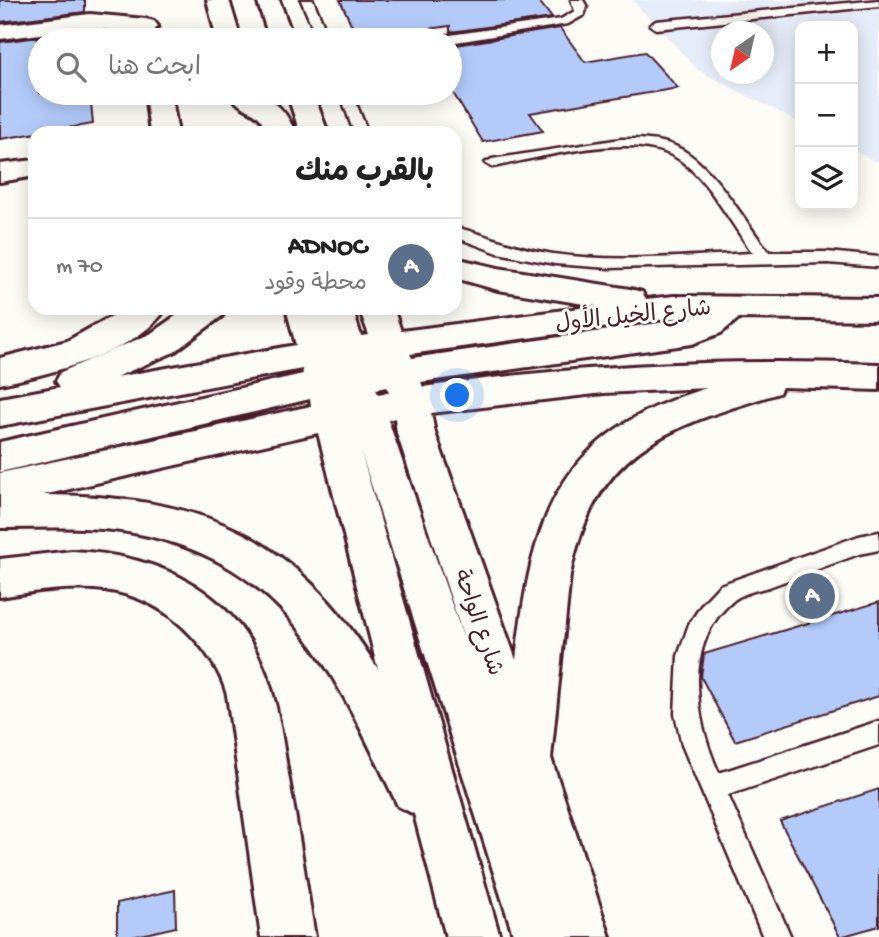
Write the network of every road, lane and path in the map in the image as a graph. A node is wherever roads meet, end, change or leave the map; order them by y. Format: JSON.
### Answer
{"nodes":[{"id":1,"x":141,"y":0,"type":"edge"},
{"id":2,"x":218,"y":0,"type":"edge"},
{"id":3,"x":268,"y":0,"type":"edge"},
{"id":4,"x":307,"y":0,"type":"edge"},
{"id":5,"x":577,"y":0,"type":"edge"},
{"id":6,"x":879,"y":3,"type":"edge"},
{"id":7,"x":90,"y":21,"type":"junction"},
{"id":8,"x":656,"y":25,"type":"dead end"},
{"id":9,"x":33,"y":28,"type":"edge"},
{"id":10,"x":123,"y":28,"type":"edge"},
{"id":11,"x":146,"y":28,"type":"edge"},
{"id":12,"x":226,"y":28,"type":"edge"},
{"id":13,"x":278,"y":28,"type":"edge"},
{"id":14,"x":319,"y":28,"type":"edge"},
{"id":15,"x":28,"y":29,"type":"edge"},
{"id":16,"x":0,"y":32,"type":"edge"},
{"id":17,"x":462,"y":37,"type":"edge"},
{"id":18,"x":248,"y":105,"type":"edge"},
{"id":19,"x":264,"y":105,"type":"edge"},
{"id":20,"x":304,"y":105,"type":"edge"},
{"id":21,"x":350,"y":105,"type":"edge"},
{"id":22,"x":254,"y":126,"type":"edge"},
{"id":23,"x":279,"y":126,"type":"edge"},
{"id":24,"x":312,"y":126,"type":"edge"},
{"id":25,"x":358,"y":126,"type":"edge"},
{"id":26,"x":492,"y":163,"type":"dead end"},
{"id":27,"x":28,"y":169,"type":"edge"},
{"id":28,"x":0,"y":173,"type":"edge"},
{"id":29,"x":462,"y":235,"type":"edge"},
{"id":30,"x":763,"y":256,"type":"junction"},
{"id":31,"x":879,"y":262,"type":"edge"},
{"id":32,"x":462,"y":270,"type":"edge"},
{"id":33,"x":733,"y":305,"type":"junction"},
{"id":34,"x":674,"y":307,"type":"junction"},
{"id":35,"x":879,"y":309,"type":"edge"},
{"id":36,"x":141,"y":315,"type":"edge"},
{"id":37,"x":202,"y":315,"type":"edge"},
{"id":38,"x":309,"y":315,"type":"edge"},
{"id":39,"x":338,"y":315,"type":"edge"},
{"id":40,"x":374,"y":315,"type":"edge"},
{"id":41,"x":0,"y":371,"type":"edge"},
{"id":42,"x":803,"y":372,"type":"junction"},
{"id":43,"x":360,"y":377,"type":"junction"},
{"id":44,"x":879,"y":377,"type":"edge"},
{"id":45,"x":1,"y":412,"type":"edge"},
{"id":46,"x":0,"y":457,"type":"edge"},
{"id":47,"x":0,"y":489,"type":"edge"},
{"id":48,"x":0,"y":511,"type":"edge"},
{"id":49,"x":879,"y":541,"type":"edge"},
{"id":50,"x":0,"y":578,"type":"edge"},
{"id":51,"x":879,"y":733,"type":"edge"},
{"id":52,"x":529,"y":764,"type":"junction"},
{"id":53,"x":712,"y":788,"type":"junction"},
{"id":54,"x":455,"y":872,"type":"junction"},
{"id":55,"x":288,"y":937,"type":"edge"},
{"id":56,"x":473,"y":937,"type":"edge"},
{"id":57,"x":543,"y":937,"type":"edge"},
{"id":58,"x":583,"y":937,"type":"edge"},
{"id":59,"x":777,"y":937,"type":"edge"}],
"edges":[{"from":1,"to":7,"type":"main road"},
{"from":1,"to":11,"type":"main road"},
{"from":2,"to":12,"type":"main road"},
{"from":3,"to":13,"type":"main road"},
{"from":4,"to":14,"type":"lane"},
{"from":5,"to":17,"type":"lane"},
{"from":6,"to":8,"type":"lane"},
{"from":7,"to":9,"type":"main road"},
{"from":7,"to":10,"type":"main road"},
{"from":15,"to":16,"type":"main road"},
{"from":18,"to":22,"type":"main road"},
{"from":19,"to":23,"type":"main road"},
{"from":20,"to":24,"type":"main road"},
{"from":21,"to":25,"type":"lane"},
{"from":26,"to":30,"type":"lane"},
{"from":27,"to":28,"type":"main road"},
{"from":29,"to":30,"type":"lane"},
{"from":30,"to":31,"type":"lane"},
{"from":32,"to":34,"type":"main road"},
{"from":33,"to":34,"type":"main road","name":"شارع الخيل الأول"},
{"from":33,"to":35,"type":"main road","name":"شارع الخيل الأول"},
{"from":33,"to":43,"type":"main road"},
{"from":34,"to":43,"type":"main road","name":"شارع الخيل الأول"},
{"from":36,"to":41,"type":"main road"},
{"from":37,"to":45,"type":"main road"},
{"from":38,"to":43,"type":"main road","name":"شارع الواحة"},
{"from":39,"to":43,"type":"main road"},
{"from":40,"to":43,"type":"main road","name":"شارع الواحة"},
{"from":42,"to":43,"type":"main road","name":"شارع الخيل الأول"},
{"from":42,"to":44,"type":"main road","name":"شارع الخيل الأول"},
{"from":42,"to":52,"type":"main road"},
{"from":43,"to":45,"type":"main road","name":"شارع الخيل الأول"},
{"from":43,"to":46,"type":"main road"},
{"from":43,"to":47,"type":"main road","name":"شارع الخيل الأول"},
{"from":43,"to":52,"type":"main road","name":"شارع الواحة"},
{"from":43,"to":54,"type":"main road","name":"شارع الواحة"},
{"from":43,"to":57,"type":"main road"},
{"from":48,"to":54,"type":"main road"},
{"from":49,"to":53,"type":"lane"},
{"from":50,"to":55,"type":"main road"},
{"from":51,"to":53,"type":"lane"},
{"from":52,"to":58,"type":"main road","name":"شارع الواحة"},
{"from":53,"to":59,"type":"lane"},
{"from":54,"to":56,"type":"main road","name":"شارع الواحة"}]}
